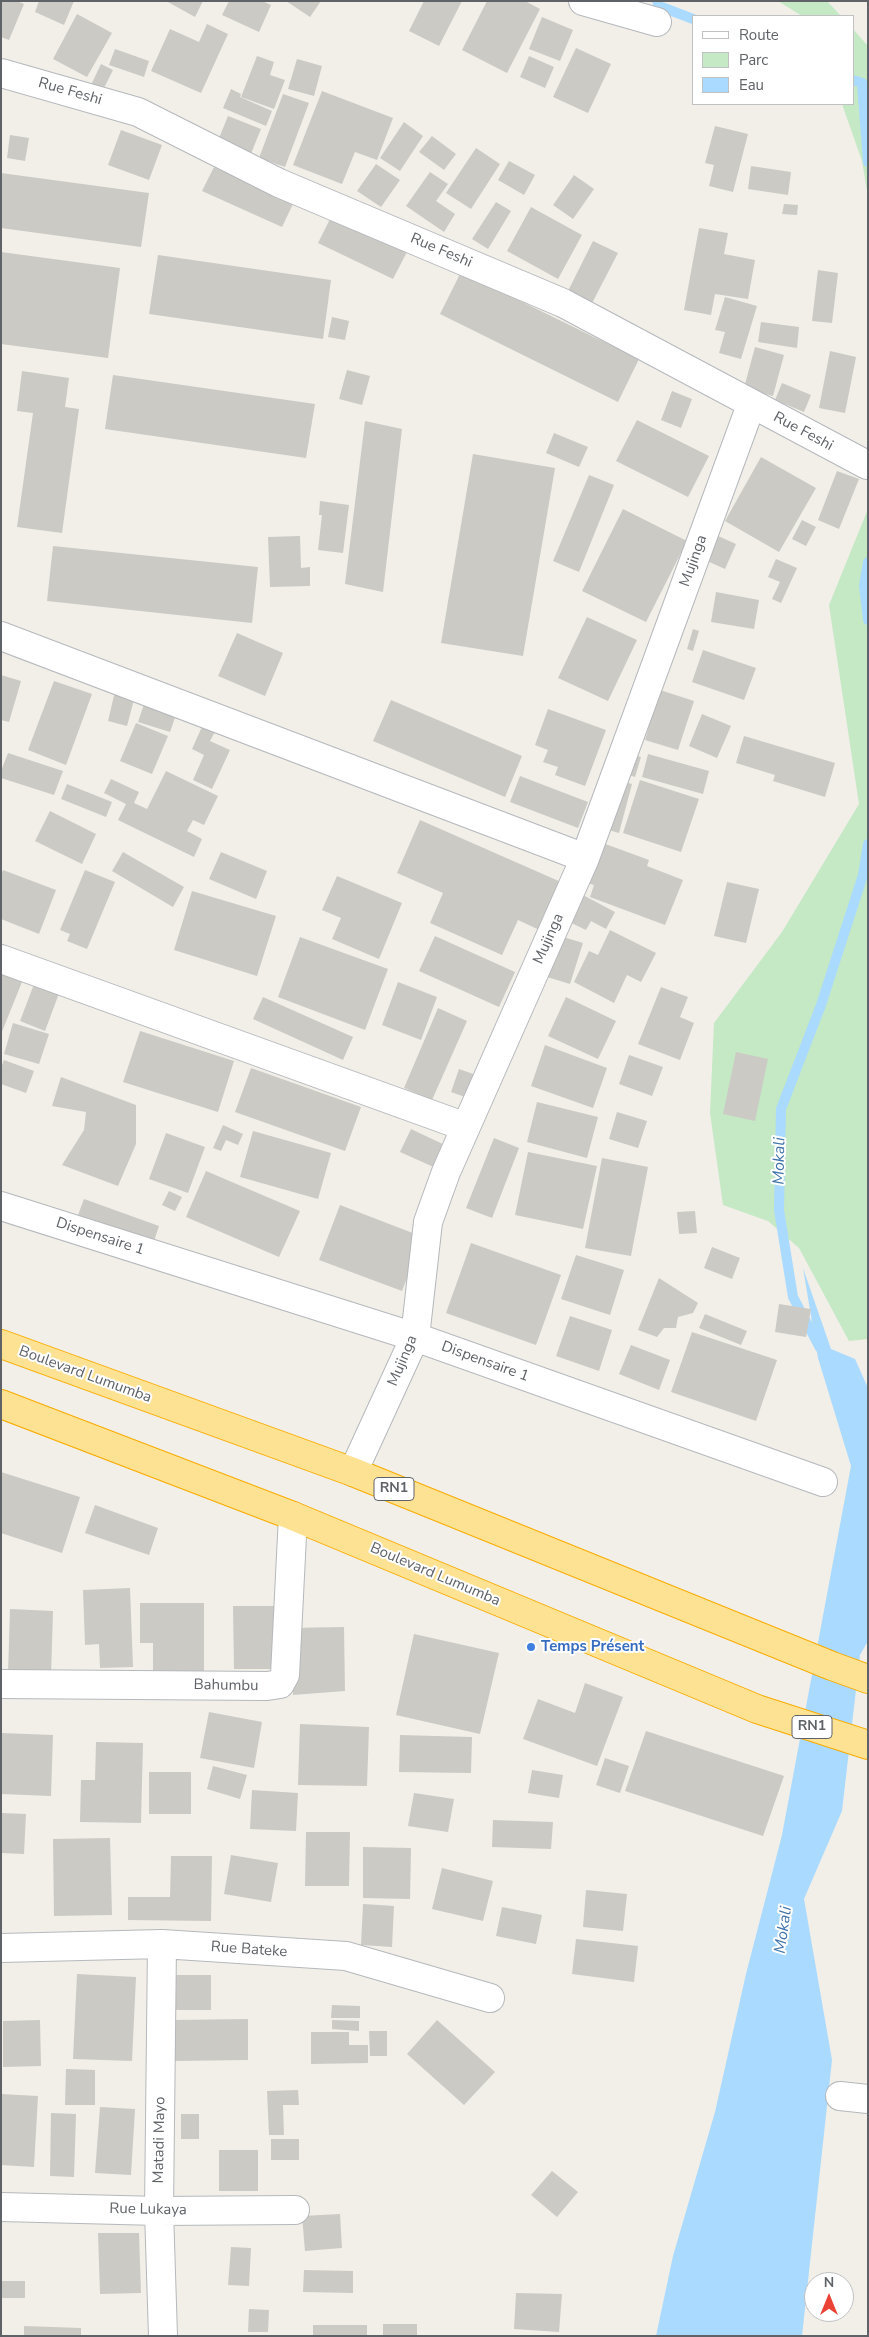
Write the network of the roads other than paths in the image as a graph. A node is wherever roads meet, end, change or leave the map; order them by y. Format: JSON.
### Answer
{"nodes":[{"id":1,"x":584,"y":1,"type":"edge"},
{"id":2,"x":656,"y":22,"type":"dead end"},
{"id":3,"x":1,"y":72,"type":"edge"},
{"id":4,"x":751,"y":405,"type":"junction"},
{"id":5,"x":867,"y":465,"type":"edge"},
{"id":6,"x":1,"y":636,"type":"edge"},
{"id":7,"x":585,"y":858,"type":"junction"},
{"id":8,"x":1,"y":959,"type":"edge"},
{"id":9,"x":466,"y":1127,"type":"junction"},
{"id":10,"x":1,"y":1206,"type":"edge"},
{"id":11,"x":415,"y":1337,"type":"junction"},
{"id":12,"x":1,"y":1344,"type":"edge"},
{"id":13,"x":1,"y":1404,"type":"edge"},
{"id":14,"x":353,"y":1472,"type":"junction"},
{"id":15,"x":823,"y":1482,"type":"dead end"},
{"id":16,"x":293,"y":1516,"type":"junction"},
{"id":17,"x":868,"y":1679,"type":"edge"},
{"id":18,"x":1,"y":1684,"type":"edge"},
{"id":19,"x":868,"y":1745,"type":"edge"},
{"id":20,"x":162,"y":1944,"type":"junction"},
{"id":21,"x":1,"y":1948,"type":"edge"},
{"id":22,"x":490,"y":1998,"type":"dead end"},
{"id":23,"x":840,"y":2096,"type":"dead end"},
{"id":24,"x":868,"y":2099,"type":"edge"},
{"id":25,"x":1,"y":2207,"type":"edge"},
{"id":26,"x":294,"y":2210,"type":"dead end"},
{"id":27,"x":159,"y":2211,"type":"junction"},
{"id":28,"x":164,"y":2336,"type":"edge"}],
"edges":[{"from":1,"to":2,"type":"street"},
{"from":3,"to":4,"type":"street","name":"Rue Feshi"},
{"from":4,"to":5,"type":"street","name":"Rue Feshi"},
{"from":4,"to":7,"type":"street","name":"Mujinga"},
{"from":6,"to":7,"type":"street"},
{"from":7,"to":9,"type":"street","name":"Mujinga"},
{"from":8,"to":9,"type":"street"},
{"from":9,"to":11,"type":"street","name":"Mujinga"},
{"from":10,"to":11,"type":"street","name":"Dispensaire 1"},
{"from":11,"to":14,"type":"street","name":"Mujinga"},
{"from":11,"to":15,"type":"street","name":"Dispensaire 1"},
{"from":12,"to":14,"type":"highway","name":"Boulevard Lumumba","number":"RN1"},
{"from":13,"to":16,"type":"highway","name":"Boulevard Lumumba","number":"RN1"},
{"from":14,"to":17,"type":"highway","name":"Boulevard Lumumba","number":"RN1"},
{"from":16,"to":18,"type":"street","name":"Bahumbu"},
{"from":16,"to":19,"type":"highway","name":"Boulevard Lumumba","number":"RN1"},
{"from":20,"to":21,"type":"street","name":"Rue Bateke"},
{"from":20,"to":22,"type":"street","name":"Rue Bateke"},
{"from":20,"to":27,"type":"street","name":"Matadi Mayo"},
{"from":23,"to":24,"type":"street"},
{"from":25,"to":27,"type":"street","name":"Rue Lukaya"},
{"from":26,"to":27,"type":"street","name":"Rue Lukaya"},
{"from":27,"to":28,"type":"street","name":"Matadi Mayo"}]}
